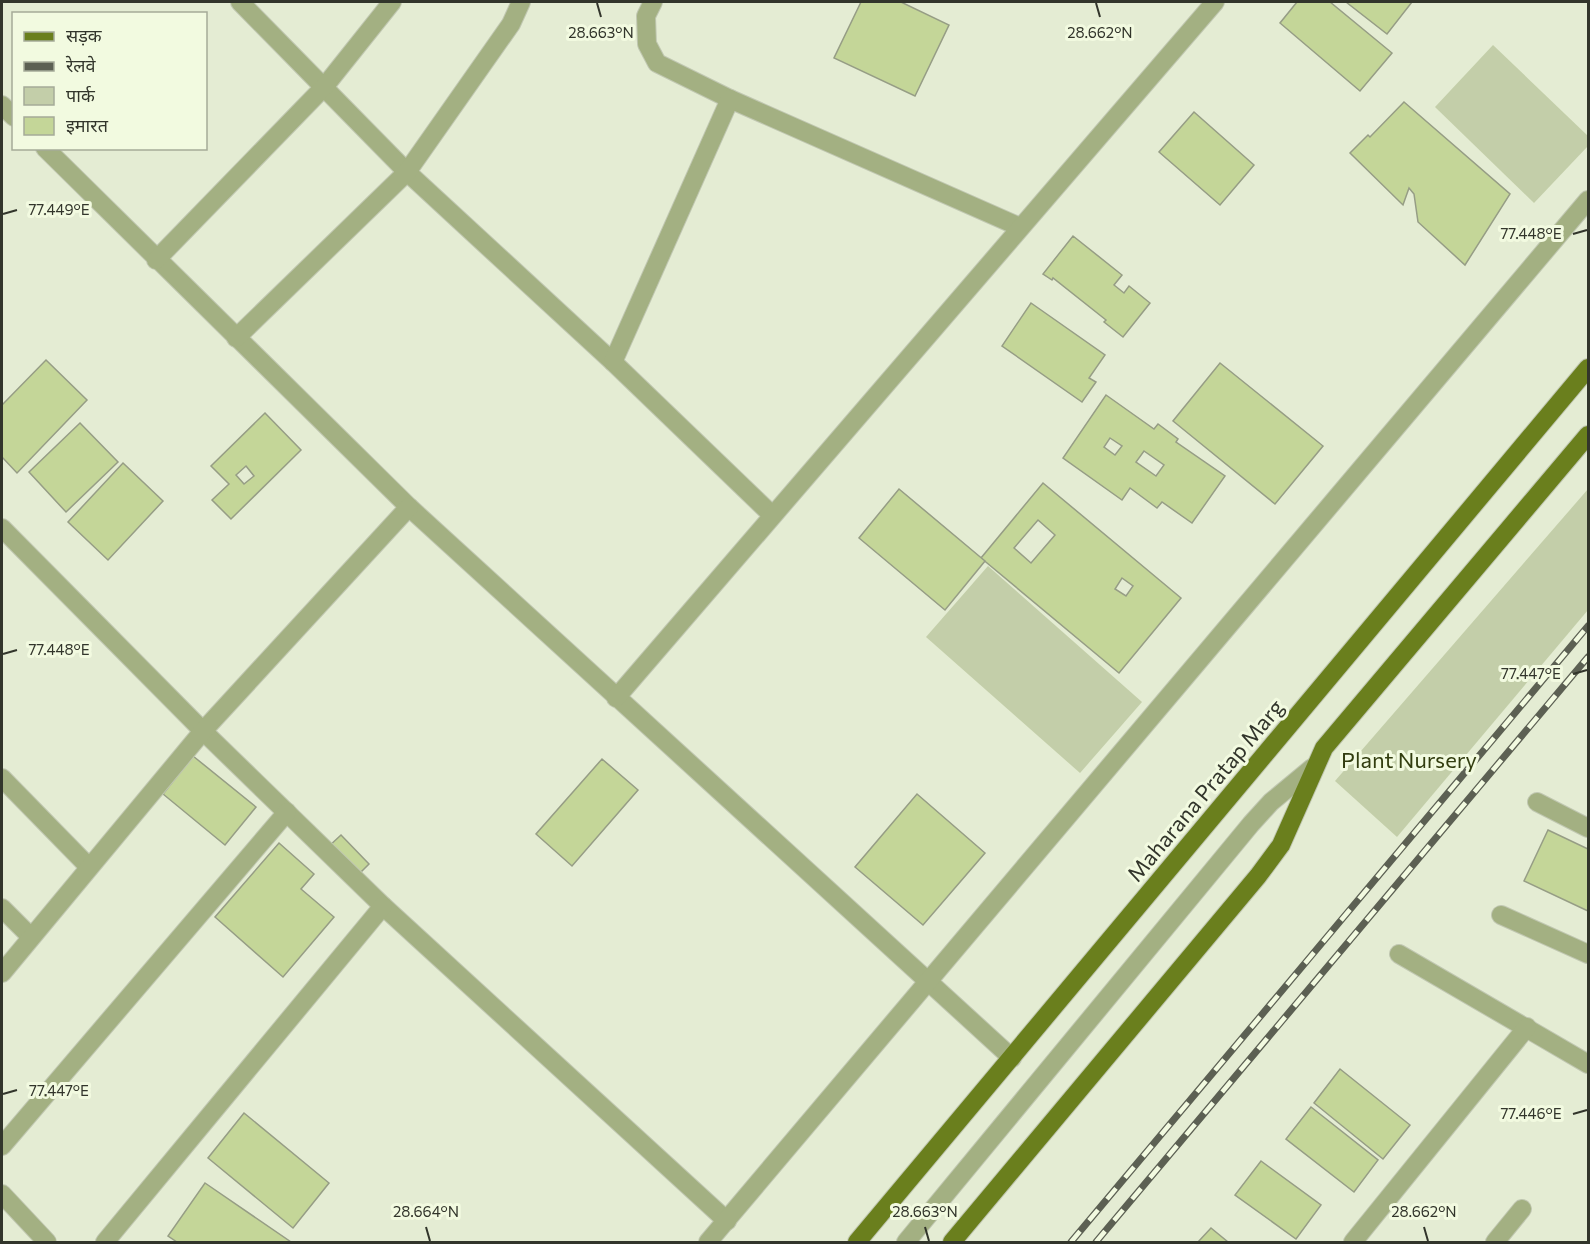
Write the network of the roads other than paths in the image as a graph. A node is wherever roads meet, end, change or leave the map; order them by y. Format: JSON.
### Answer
{"nodes":[{"id":1,"x":240,"y":2,"type":"edge"},
{"id":2,"x":392,"y":2,"type":"edge"},
{"id":3,"x":520,"y":2,"type":"edge"},
{"id":4,"x":653,"y":2,"type":"edge"},
{"id":5,"x":1215,"y":2,"type":"edge"},
{"id":6,"x":325,"y":86,"type":"junction"},
{"id":7,"x":730,"y":99,"type":"junction"},
{"id":8,"x":47,"y":150,"type":"edge"},
{"id":9,"x":407,"y":172,"type":"junction"},
{"id":10,"x":1588,"y":200,"type":"edge"},
{"id":11,"x":1020,"y":227,"type":"junction"},
{"id":12,"x":156,"y":260,"type":"junction"},
{"id":13,"x":236,"y":338,"type":"junction"},
{"id":14,"x":614,"y":362,"type":"junction"},
{"id":15,"x":1588,"y":368,"type":"edge"},
{"id":16,"x":1588,"y":435,"type":"edge"},
{"id":17,"x":409,"y":507,"type":"junction"},
{"id":18,"x":772,"y":515,"type":"junction"},
{"id":19,"x":2,"y":528,"type":"edge"},
{"id":20,"x":616,"y":699,"type":"junction"},
{"id":21,"x":202,"y":730,"type":"junction"},
{"id":22,"x":1312,"y":768,"type":"junction"},
{"id":23,"x":2,"y":778,"type":"edge"},
{"id":24,"x":1537,"y":802,"type":"dead end"},
{"id":25,"x":287,"y":812,"type":"junction"},
{"id":26,"x":1588,"y":828,"type":"edge"},
{"id":27,"x":89,"y":867,"type":"junction"},
{"id":28,"x":383,"y":906,"type":"junction"},
{"id":29,"x":2,"y":908,"type":"edge"},
{"id":30,"x":1501,"y":915,"type":"dead end"},
{"id":31,"x":31,"y":937,"type":"junction"},
{"id":32,"x":1399,"y":954,"type":"dead end"},
{"id":33,"x":1588,"y":954,"type":"edge"},
{"id":34,"x":2,"y":973,"type":"edge"},
{"id":35,"x":931,"y":982,"type":"junction"},
{"id":36,"x":1527,"y":1027,"type":"junction"},
{"id":37,"x":1012,"y":1058,"type":"junction"},
{"id":38,"x":1588,"y":1064,"type":"edge"},
{"id":39,"x":2,"y":1146,"type":"edge"},
{"id":40,"x":2,"y":1194,"type":"edge"},
{"id":41,"x":1522,"y":1209,"type":"dead end"},
{"id":42,"x":727,"y":1221,"type":"junction"},
{"id":43,"x":46,"y":1242,"type":"edge"},
{"id":44,"x":105,"y":1242,"type":"edge"},
{"id":45,"x":708,"y":1242,"type":"edge"},
{"id":46,"x":857,"y":1242,"type":"edge"},
{"id":47,"x":906,"y":1242,"type":"edge"},
{"id":48,"x":952,"y":1242,"type":"edge"},
{"id":49,"x":1353,"y":1242,"type":"edge"},
{"id":50,"x":1495,"y":1242,"type":"edge"}],
"edges":[{"from":1,"to":6,"type":"street"},
{"from":2,"to":6,"type":"street"},
{"from":3,"to":9,"type":"street"},
{"from":4,"to":7,"type":"street"},
{"from":5,"to":11,"type":"street"},
{"from":6,"to":9,"type":"street"},
{"from":6,"to":12,"type":"street"},
{"from":7,"to":11,"type":"street"},
{"from":7,"to":14,"type":"street"},
{"from":8,"to":12,"type":"street"},
{"from":9,"to":13,"type":"street"},
{"from":9,"to":14,"type":"street"},
{"from":10,"to":35,"type":"street"},
{"from":11,"to":18,"type":"street"},
{"from":12,"to":13,"type":"street"},
{"from":13,"to":17,"type":"street"},
{"from":14,"to":18,"type":"street"},
{"from":15,"to":37,"type":"main road","name":"Maharana Pratap Marg"},
{"from":16,"to":22,"type":"main road"},
{"from":17,"to":20,"type":"street"},
{"from":17,"to":21,"type":"street"},
{"from":18,"to":20,"type":"street"},
{"from":19,"to":21,"type":"street"},
{"from":20,"to":35,"type":"street"},
{"from":21,"to":25,"type":"street"},
{"from":21,"to":27,"type":"street"},
{"from":22,"to":47,"type":"street"},
{"from":22,"to":48,"type":"main road"},
{"from":23,"to":27,"type":"street"},
{"from":24,"to":26,"type":"street"},
{"from":25,"to":28,"type":"street"},
{"from":25,"to":39,"type":"street"},
{"from":27,"to":31,"type":"street"},
{"from":28,"to":42,"type":"street"},
{"from":28,"to":44,"type":"street"},
{"from":29,"to":31,"type":"street"},
{"from":30,"to":33,"type":"street"},
{"from":31,"to":34,"type":"street"},
{"from":32,"to":36,"type":"street"},
{"from":35,"to":37,"type":"street"},
{"from":35,"to":42,"type":"street"},
{"from":36,"to":38,"type":"street"},
{"from":36,"to":49,"type":"street"},
{"from":37,"to":46,"type":"main road","name":"Maharana Pratap Marg"},
{"from":40,"to":43,"type":"street"},
{"from":41,"to":50,"type":"street"},
{"from":42,"to":45,"type":"street"}]}
